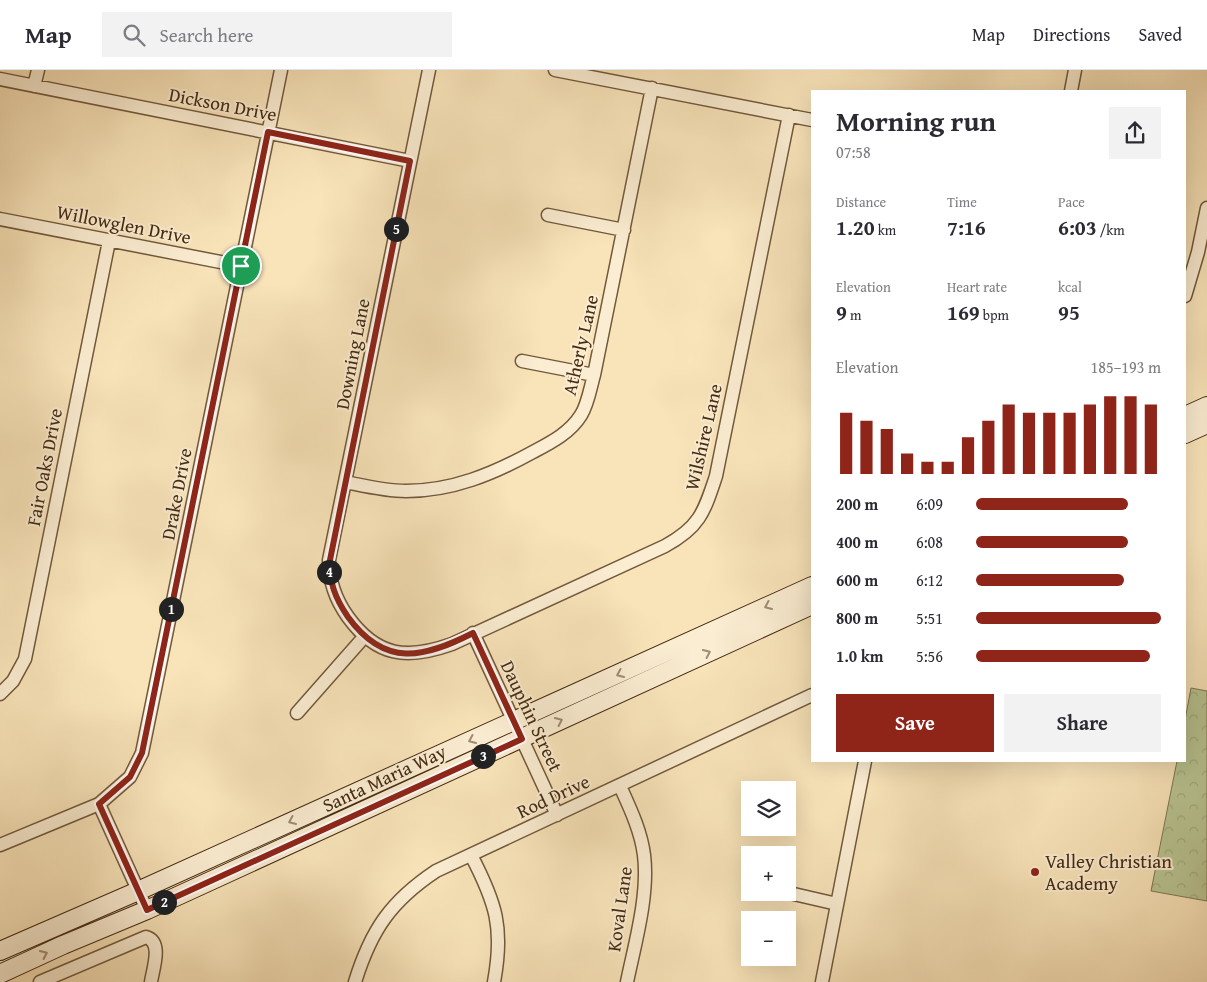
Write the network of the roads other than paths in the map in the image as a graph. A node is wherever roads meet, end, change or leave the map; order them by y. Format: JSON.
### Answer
{"nodes":[{"id":1,"x":38,"y":70,"type":"edge"},
{"id":2,"x":281,"y":70,"type":"edge"},
{"id":3,"x":429,"y":70,"type":"edge"},
{"id":4,"x":555,"y":70,"type":"edge"},
{"id":5,"x":1075,"y":70,"type":"edge"},
{"id":6,"x":0,"y":79,"type":"edge"},
{"id":7,"x":34,"y":86,"type":"junction"},
{"id":8,"x":652,"y":88,"type":"junction"},
{"id":9,"x":1071,"y":90,"type":"edge"},
{"id":10,"x":790,"y":116,"type":"junction"},
{"id":11,"x":811,"y":120,"type":"edge"},
{"id":12,"x":268,"y":132,"type":"junction"},
{"id":13,"x":410,"y":161,"type":"junction"},
{"id":14,"x":1207,"y":208,"type":"edge"},
{"id":15,"x":548,"y":215,"type":"dead end"},
{"id":16,"x":0,"y":218,"type":"edge"},
{"id":17,"x":624,"y":230,"type":"junction"},
{"id":18,"x":109,"y":241,"type":"junction"},
{"id":19,"x":241,"y":266,"type":"junction"},
{"id":20,"x":1186,"y":293,"type":"edge"},
{"id":21,"x":522,"y":361,"type":"dead end"},
{"id":22,"x":594,"y":375,"type":"junction"},
{"id":23,"x":1207,"y":406,"type":"edge"},
{"id":24,"x":1186,"y":416,"type":"edge"},
{"id":25,"x":1207,"y":424,"type":"edge"},
{"id":26,"x":1186,"y":434,"type":"edge"},
{"id":27,"x":345,"y":482,"type":"junction"},
{"id":28,"x":811,"y":586,"type":"edge"},
{"id":29,"x":811,"y":605,"type":"edge"},
{"id":30,"x":473,"y":633,"type":"junction"},
{"id":31,"x":364,"y":637,"type":"junction"},
{"id":32,"x":0,"y":694,"type":"edge"},
{"id":33,"x":811,"y":695,"type":"edge"},
{"id":34,"x":297,"y":714,"type":"dead end"},
{"id":35,"x":514,"y":721,"type":"junction"},
{"id":36,"x":522,"y":739,"type":"junction"},
{"id":37,"x":865,"y":762,"type":"edge"},
{"id":38,"x":620,"y":786,"type":"junction"},
{"id":39,"x":99,"y":804,"type":"junction"},
{"id":40,"x":557,"y":815,"type":"junction"},
{"id":41,"x":0,"y":846,"type":"edge"},
{"id":42,"x":471,"y":855,"type":"junction"},
{"id":43,"x":138,"y":891,"type":"junction"},
{"id":44,"x":796,"y":895,"type":"edge"},
{"id":45,"x":837,"y":904,"type":"junction"},
{"id":46,"x":147,"y":910,"type":"junction"},
{"id":47,"x":0,"y":951,"type":"edge"},
{"id":48,"x":0,"y":974,"type":"edge"},
{"id":49,"x":40,"y":982,"type":"edge"},
{"id":50,"x":151,"y":982,"type":"edge"},
{"id":51,"x":355,"y":982,"type":"edge"},
{"id":52,"x":494,"y":982,"type":"edge"},
{"id":53,"x":627,"y":982,"type":"edge"},
{"id":54,"x":822,"y":982,"type":"edge"}],
"edges":[{"from":1,"to":7,"type":"street"},
{"from":2,"to":12,"type":"street","name":"Drake Drive"},
{"from":3,"to":13,"type":"street","name":"Downing Lane"},
{"from":4,"to":8,"type":"street"},
{"from":5,"to":9,"type":"street"},
{"from":6,"to":7,"type":"street","name":"Dickson Drive"},
{"from":7,"to":12,"type":"street","name":"Dickson Drive"},
{"from":8,"to":10,"type":"street"},
{"from":8,"to":17,"type":"street","name":"Atherly Lane"},
{"from":10,"to":11,"type":"street"},
{"from":10,"to":30,"type":"street","name":"Wilshire Lane"},
{"from":12,"to":13,"type":"street","name":"Dickson Drive"},
{"from":12,"to":19,"type":"street","name":"Drake Drive"},
{"from":13,"to":27,"type":"street","name":"Downing Lane"},
{"from":14,"to":20,"type":"street"},
{"from":15,"to":17,"type":"street"},
{"from":16,"to":18,"type":"street","name":"Willowglen Drive"},
{"from":17,"to":22,"type":"street","name":"Atherly Lane"},
{"from":18,"to":19,"type":"street","name":"Willowglen Drive"},
{"from":18,"to":32,"type":"street","name":"Fair Oaks Drive"},
{"from":19,"to":39,"type":"street","name":"Drake Drive"},
{"from":21,"to":22,"type":"street"},
{"from":22,"to":27,"type":"street","name":"Atherly Lane"},
{"from":23,"to":24,"type":"main road"},
{"from":25,"to":26,"type":"main road"},
{"from":27,"to":31,"type":"street","name":"Downing Lane"},
{"from":28,"to":35,"type":"main road","name":"Santa Maria Way","one_way":true},
{"from":36,"to":29,"type":"main road","name":"Santa Maria Way","one_way":true},
{"from":30,"to":31,"type":"street","name":"Wilshire Lane"},
{"from":30,"to":35,"type":"street","name":"Dauphin Street"},
{"from":31,"to":34,"type":"street"},
{"from":33,"to":38,"type":"street","name":"Rod Drive"},
{"from":35,"to":36,"type":"street","name":"Dauphin Street"},
{"from":35,"to":43,"type":"main road","name":"Santa Maria Way","one_way":true},
{"from":36,"to":40,"type":"street","name":"Dauphin Street"},
{"from":36,"to":46,"type":"main road","name":"Santa Maria Way"},
{"from":37,"to":45,"type":"street"},
{"from":38,"to":40,"type":"street","name":"Rod Drive"},
{"from":38,"to":53,"type":"street","name":"Koval Lane"},
{"from":39,"to":41,"type":"street","name":"Drake Drive"},
{"from":39,"to":43,"type":"street"},
{"from":40,"to":42,"type":"street","name":"Rod Drive"},
{"from":42,"to":51,"type":"street","name":"Rod Drive"},
{"from":42,"to":52,"type":"street"},
{"from":43,"to":46,"type":"street"},
{"from":43,"to":47,"type":"main road","name":"Santa Maria Way"},
{"from":44,"to":45,"type":"street"},
{"from":45,"to":54,"type":"street"},
{"from":48,"to":46,"type":"main road","name":"Santa Maria Way","one_way":true},
{"from":49,"to":50,"type":"street"}]}
